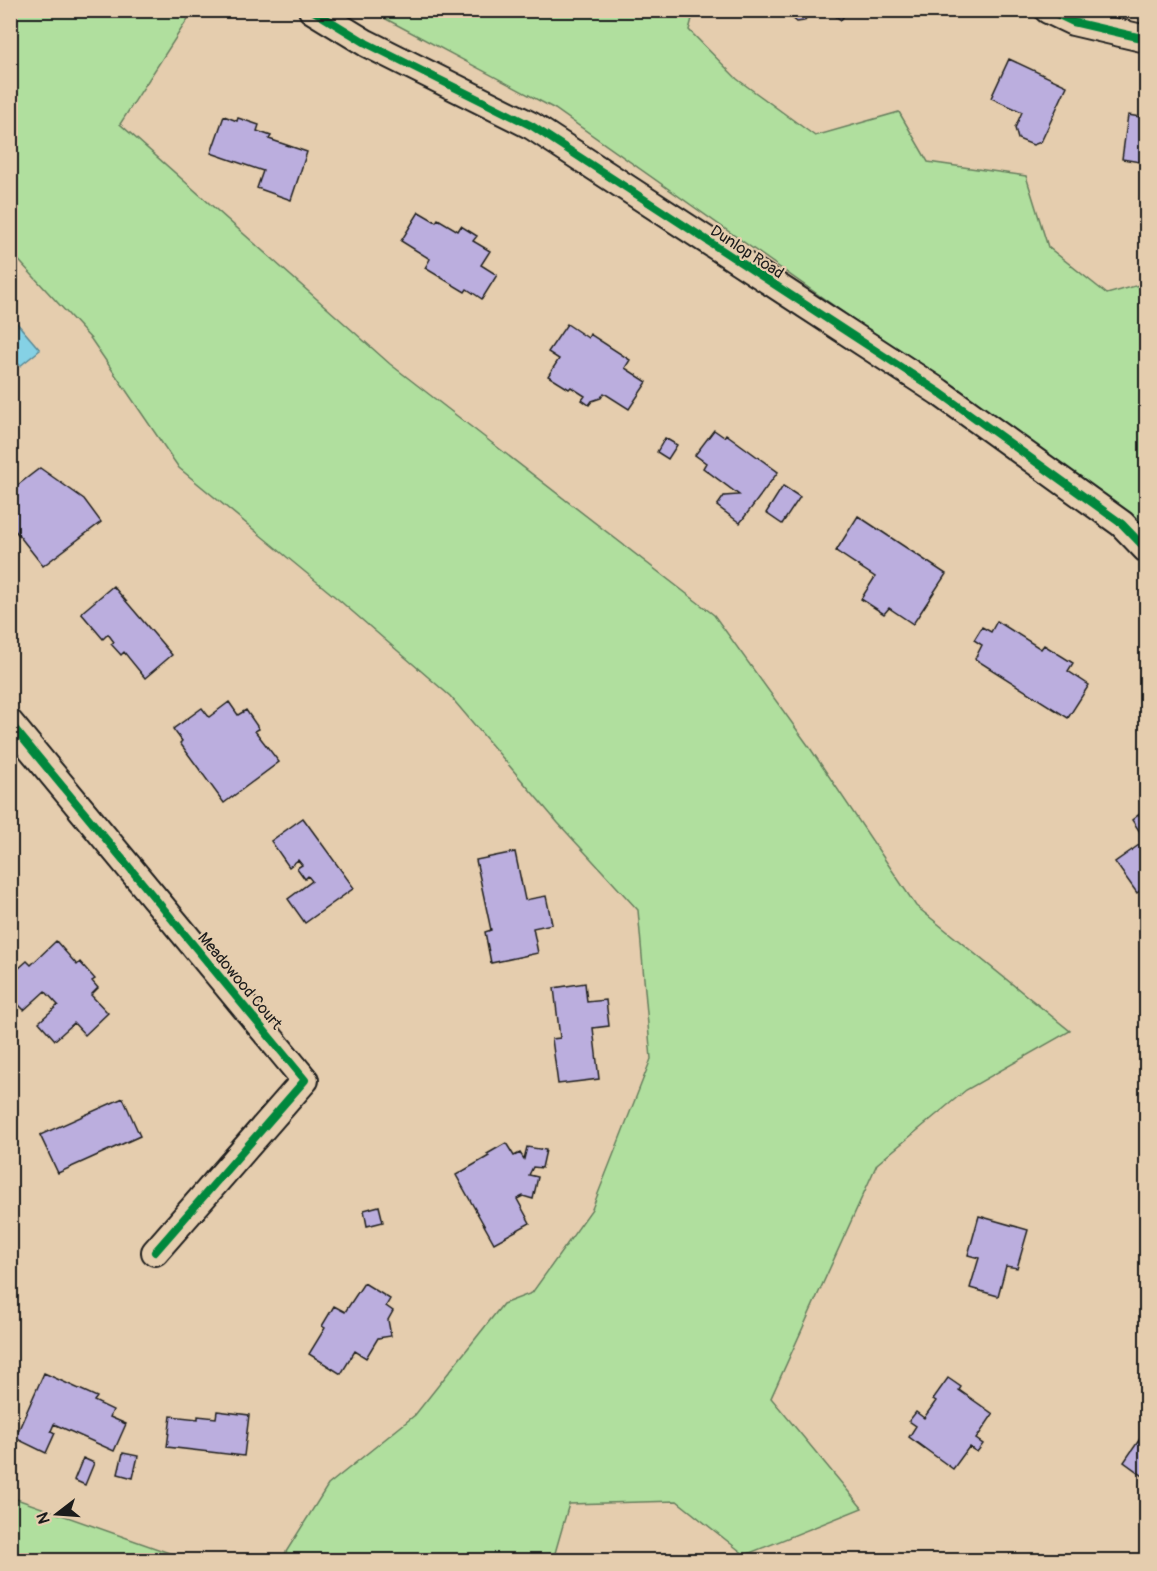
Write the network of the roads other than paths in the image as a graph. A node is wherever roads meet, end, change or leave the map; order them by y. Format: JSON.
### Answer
{"nodes":[{"id":1,"x":312,"y":10,"type":"edge"},
{"id":2,"x":1048,"y":10,"type":"edge"},
{"id":3,"x":1146,"y":39,"type":"edge"},
{"id":4,"x":1146,"y":549,"type":"edge"},
{"id":5,"x":10,"y":723,"type":"edge"},
{"id":6,"x":155,"y":1251,"type":"dead end"}],
"edges":[{"from":1,"to":4,"type":"street","name":"Dunlop Road"},
{"from":2,"to":3,"type":"street"},
{"from":5,"to":6,"type":"street","name":"Meadowood Court"}]}
